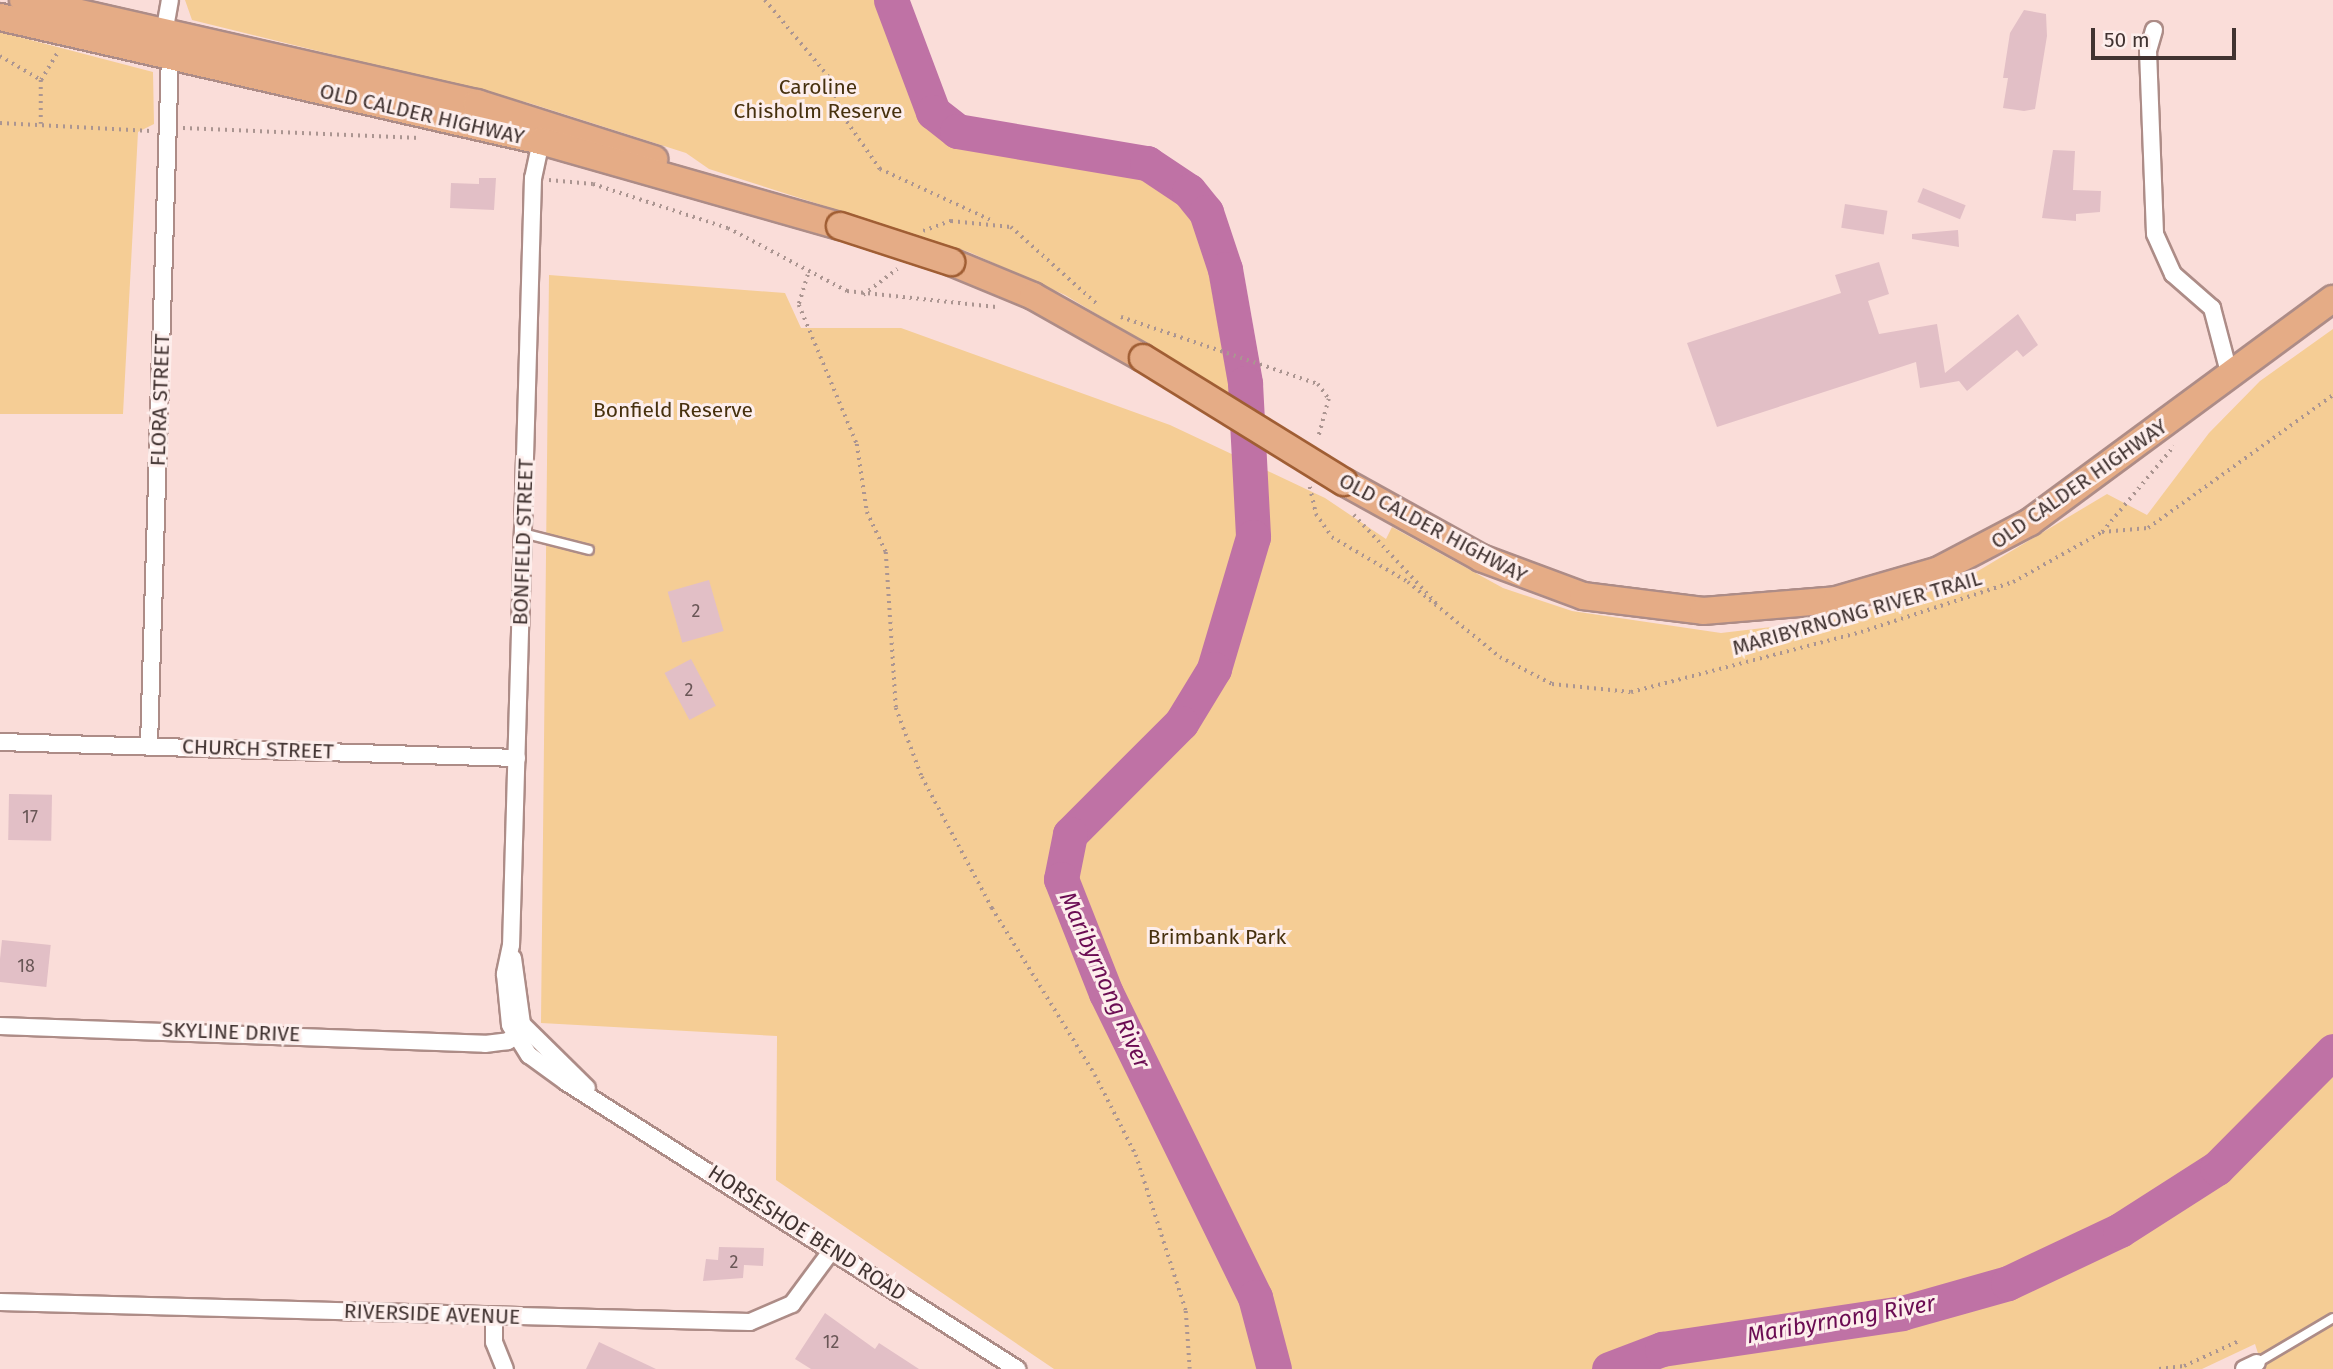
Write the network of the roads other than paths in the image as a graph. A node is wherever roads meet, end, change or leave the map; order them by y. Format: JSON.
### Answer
{"nodes":[{"id":1,"x":23,"y":0,"type":"edge"},
{"id":2,"x":170,"y":0,"type":"edge"},
{"id":3,"x":0,"y":17,"type":"edge"},
{"id":4,"x":165,"y":28,"type":"junction"},
{"id":5,"x":2154,"y":30,"type":"dead end"},
{"id":6,"x":170,"y":55,"type":"junction"},
{"id":7,"x":543,"y":132,"type":"junction"},
{"id":8,"x":2333,"y":299,"type":"edge"},
{"id":9,"x":2230,"y":376,"type":"junction"},
{"id":10,"x":523,"y":533,"type":"junction"},
{"id":11,"x":589,"y":550,"type":"dead end"},
{"id":12,"x":0,"y":742,"type":"edge"},
{"id":13,"x":149,"y":745,"type":"junction"},
{"id":14,"x":517,"y":758,"type":"junction"},
{"id":15,"x":0,"y":1026,"type":"edge"},
{"id":16,"x":516,"y":1030,"type":"junction"},
{"id":17,"x":832,"y":1250,"type":"junction"},
{"id":18,"x":0,"y":1302,"type":"edge"},
{"id":19,"x":494,"y":1316,"type":"junction"},
{"id":20,"x":2333,"y":1318,"type":"edge"},
{"id":21,"x":2251,"y":1366,"type":"edge"},
{"id":22,"x":505,"y":1369,"type":"edge"},
{"id":23,"x":1017,"y":1369,"type":"edge"}],
"edges":[{"from":1,"to":4,"type":"main road","name":"OLD CALDER HIGHWAY"},
{"from":2,"to":4,"type":"street"},
{"from":3,"to":6,"type":"main road","name":"OLD CALDER HIGHWAY"},
{"from":4,"to":6,"type":"main road"},
{"from":4,"to":7,"type":"main road","name":"OLD CALDER HIGHWAY"},
{"from":5,"to":9,"type":"street"},
{"from":6,"to":7,"type":"main road","name":"OLD CALDER HIGHWAY"},
{"from":6,"to":13,"type":"street","name":"FLORA STREET"},
{"from":7,"to":9,"type":"main road","name":"OLD CALDER HIGHWAY","bridge":true},
{"from":7,"to":10,"type":"street","name":"BONFIELD STREET"},
{"from":8,"to":9,"type":"main road","name":"OLD CALDER HIGHWAY"},
{"from":10,"to":11,"type":"lane"},
{"from":10,"to":14,"type":"street","name":"BONFIELD STREET"},
{"from":12,"to":13,"type":"street","name":"CHURCH STREET"},
{"from":13,"to":14,"type":"street","name":"CHURCH STREET"},
{"from":14,"to":16,"type":"street","name":"BONFIELD STREET"},
{"from":15,"to":16,"type":"street","name":"SKYLINE DRIVE"},
{"from":16,"to":17,"type":"street","name":"HORSESHOE BEND ROAD"},
{"from":17,"to":19,"type":"street","name":"RIVERSIDE AVENUE"},
{"from":17,"to":23,"type":"street","name":"HORSESHOE BEND ROAD"},
{"from":18,"to":19,"type":"street","name":"RIVERSIDE AVENUE"},
{"from":19,"to":22,"type":"street"},
{"from":20,"to":21,"type":"lane"}]}
